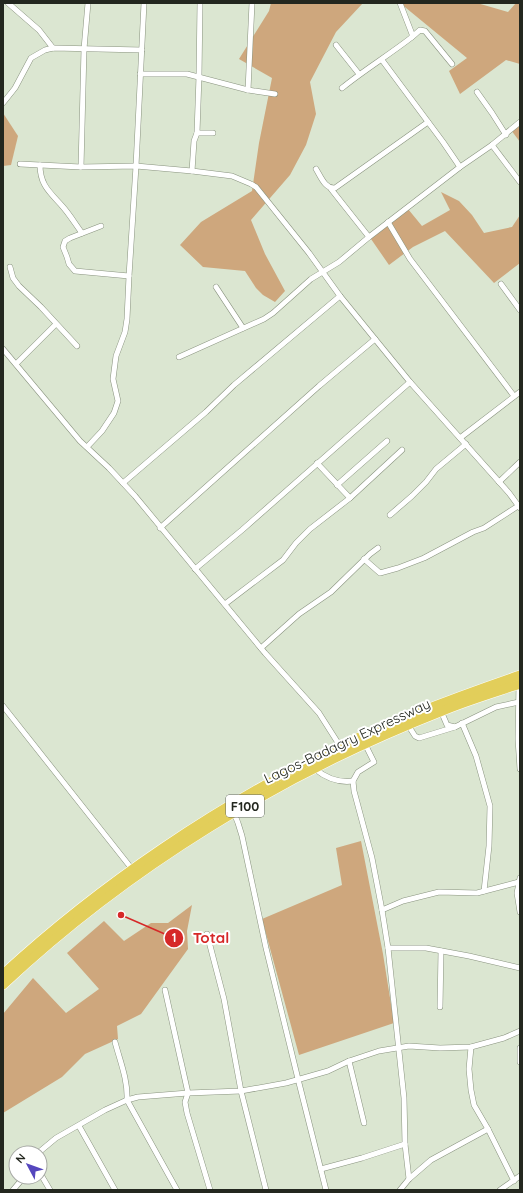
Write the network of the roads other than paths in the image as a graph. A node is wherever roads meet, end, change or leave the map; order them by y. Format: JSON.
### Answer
{"nodes":[{"id":1,"x":8,"y":3,"type":"edge"},
{"id":2,"x":88,"y":3,"type":"edge"},
{"id":3,"x":144,"y":3,"type":"edge"},
{"id":4,"x":200,"y":3,"type":"edge"},
{"id":5,"x":252,"y":3,"type":"edge"},
{"id":6,"x":400,"y":3,"type":"edge"},
{"id":7,"x":412,"y":37,"type":"junction"},
{"id":8,"x":336,"y":45,"type":"dead end"},
{"id":9,"x":54,"y":48,"type":"junction"},
{"id":10,"x":84,"y":49,"type":"junction"},
{"id":11,"x":142,"y":50,"type":"junction"},
{"id":12,"x":382,"y":60,"type":"junction"},
{"id":13,"x":452,"y":64,"type":"dead end"},
{"id":14,"x":140,"y":74,"type":"junction"},
{"id":15,"x":360,"y":74,"type":"junction"},
{"id":16,"x":199,"y":76,"type":"junction"},
{"id":17,"x":342,"y":88,"type":"dead end"},
{"id":18,"x":248,"y":90,"type":"junction"},
{"id":19,"x":477,"y":92,"type":"dead end"},
{"id":20,"x":274,"y":94,"type":"dead end"},
{"id":21,"x":3,"y":103,"type":"edge"},
{"id":22,"x":428,"y":122,"type":"junction"},
{"id":23,"x":520,"y":122,"type":"edge"},
{"id":24,"x":197,"y":133,"type":"junction"},
{"id":25,"x":213,"y":133,"type":"dead end"},
{"id":26,"x":506,"y":135,"type":"junction"},
{"id":27,"x":492,"y":145,"type":"junction"},
{"id":28,"x":20,"y":164,"type":"dead end"},
{"id":29,"x":40,"y":165,"type":"junction"},
{"id":30,"x":136,"y":166,"type":"junction"},
{"id":31,"x":82,"y":167,"type":"junction"},
{"id":32,"x":460,"y":167,"type":"junction"},
{"id":33,"x":316,"y":170,"type":"dead end"},
{"id":34,"x":192,"y":171,"type":"junction"},
{"id":35,"x":520,"y":182,"type":"edge"},
{"id":36,"x":331,"y":188,"type":"junction"},
{"id":37,"x":388,"y":222,"type":"junction"},
{"id":38,"x":101,"y":226,"type":"dead end"},
{"id":39,"x":82,"y":233,"type":"junction"},
{"id":40,"x":369,"y":237,"type":"junction"},
{"id":41,"x":10,"y":267,"type":"dead end"},
{"id":42,"x":322,"y":272,"type":"junction"},
{"id":43,"x":129,"y":276,"type":"junction"},
{"id":44,"x":501,"y":284,"type":"dead end"},
{"id":45,"x":216,"y":288,"type":"dead end"},
{"id":46,"x":340,"y":296,"type":"junction"},
{"id":47,"x":520,"y":310,"type":"edge"},
{"id":48,"x":56,"y":324,"type":"junction"},
{"id":49,"x":243,"y":328,"type":"junction"},
{"id":50,"x":375,"y":339,"type":"junction"},
{"id":51,"x":77,"y":346,"type":"dead end"},
{"id":52,"x":3,"y":349,"type":"edge"},
{"id":53,"x":179,"y":357,"type":"dead end"},
{"id":54,"x":16,"y":364,"type":"junction"},
{"id":55,"x":410,"y":382,"type":"junction"},
{"id":56,"x":520,"y":392,"type":"edge"},
{"id":57,"x":514,"y":396,"type":"junction"},
{"id":58,"x":460,"y":438,"type":"junction"},
{"id":59,"x":386,"y":442,"type":"dead end"},
{"id":60,"x":466,"y":444,"type":"junction"},
{"id":61,"x":87,"y":447,"type":"junction"},
{"id":62,"x":402,"y":450,"type":"dead end"},
{"id":63,"x":520,"y":462,"type":"edge"},
{"id":64,"x":317,"y":463,"type":"junction"},
{"id":65,"x":499,"y":482,"type":"junction"},
{"id":66,"x":123,"y":483,"type":"junction"},
{"id":67,"x":338,"y":485,"type":"junction"},
{"id":68,"x":350,"y":498,"type":"junction"},
{"id":69,"x":519,"y":507,"type":"edge"},
{"id":70,"x":390,"y":515,"type":"dead end"},
{"id":71,"x":160,"y":528,"type":"junction"},
{"id":72,"x":378,"y":548,"type":"dead end"},
{"id":73,"x":364,"y":560,"type":"junction"},
{"id":74,"x":195,"y":569,"type":"junction"},
{"id":75,"x":225,"y":604,"type":"junction"},
{"id":76,"x":261,"y":648,"type":"junction"},
{"id":77,"x":520,"y":681,"type":"edge"},
{"id":78,"x":519,"y":702,"type":"edge"},
{"id":79,"x":3,"y":706,"type":"edge"},
{"id":80,"x":441,"y":711,"type":"junction"},
{"id":81,"x":462,"y":723,"type":"junction"},
{"id":82,"x":408,"y":725,"type":"junction"},
{"id":83,"x":455,"y":726,"type":"junction"},
{"id":84,"x":365,"y":744,"type":"junction"},
{"id":85,"x":340,"y":746,"type":"junction"},
{"id":86,"x":315,"y":768,"type":"junction"},
{"id":87,"x":520,"y":769,"type":"edge"},
{"id":88,"x":352,"y":781,"type":"junction"},
{"id":89,"x":234,"y":813,"type":"junction"},
{"id":90,"x":132,"y":868,"type":"junction"},
{"id":91,"x":519,"y":880,"type":"edge"},
{"id":92,"x":484,"y":891,"type":"junction"},
{"id":93,"x":382,"y":910,"type":"junction"},
{"id":94,"x":520,"y":912,"type":"edge"},
{"id":95,"x":207,"y":934,"type":"dead end"},
{"id":96,"x":388,"y":948,"type":"junction"},
{"id":97,"x":441,"y":951,"type":"junction"},
{"id":98,"x":520,"y":968,"type":"edge"},
{"id":99,"x":3,"y":974,"type":"edge"},
{"id":100,"x":3,"y":985,"type":"edge"},
{"id":101,"x":165,"y":990,"type":"dead end"},
{"id":102,"x":440,"y":1007,"type":"dead end"},
{"id":103,"x":520,"y":1032,"type":"edge"},
{"id":104,"x":115,"y":1042,"type":"dead end"},
{"id":105,"x":471,"y":1047,"type":"junction"},
{"id":106,"x":398,"y":1048,"type":"junction"},
{"id":107,"x":520,"y":1048,"type":"edge"},
{"id":108,"x":349,"y":1061,"type":"junction"},
{"id":109,"x":520,"y":1062,"type":"edge"},
{"id":110,"x":298,"y":1079,"type":"junction"},
{"id":111,"x":241,"y":1091,"type":"junction"},
{"id":112,"x":188,"y":1093,"type":"junction"},
{"id":113,"x":127,"y":1100,"type":"junction"},
{"id":114,"x":364,"y":1123,"type":"dead end"},
{"id":115,"x":78,"y":1126,"type":"junction"},
{"id":116,"x":488,"y":1129,"type":"junction"},
{"id":117,"x":405,"y":1144,"type":"junction"},
{"id":118,"x":48,"y":1145,"type":"edge"},
{"id":119,"x":321,"y":1169,"type":"junction"},
{"id":120,"x":520,"y":1176,"type":"edge"},
{"id":121,"x":408,"y":1179,"type":"junction"},
{"id":122,"x":514,"y":1181,"type":"junction"},
{"id":123,"x":115,"y":1190,"type":"edge"},
{"id":124,"x":177,"y":1190,"type":"edge"},
{"id":125,"x":210,"y":1190,"type":"edge"},
{"id":126,"x":266,"y":1190,"type":"edge"},
{"id":127,"x":326,"y":1190,"type":"edge"},
{"id":128,"x":400,"y":1190,"type":"edge"},
{"id":129,"x":500,"y":1190,"type":"edge"}],
"edges":[{"from":1,"to":9,"type":"street"},
{"from":2,"to":10,"type":"street"},
{"from":3,"to":11,"type":"street"},
{"from":4,"to":16,"type":"street"},
{"from":5,"to":18,"type":"street"},
{"from":6,"to":7,"type":"street"},
{"from":7,"to":12,"type":"street"},
{"from":7,"to":13,"type":"street"},
{"from":8,"to":15,"type":"street"},
{"from":9,"to":10,"type":"street"},
{"from":9,"to":21,"type":"street"},
{"from":10,"to":11,"type":"street"},
{"from":10,"to":31,"type":"street"},
{"from":11,"to":14,"type":"street"},
{"from":12,"to":15,"type":"street"},
{"from":12,"to":22,"type":"street"},
{"from":14,"to":16,"type":"street"},
{"from":14,"to":30,"type":"street"},
{"from":15,"to":17,"type":"street"},
{"from":16,"to":18,"type":"street"},
{"from":16,"to":24,"type":"street"},
{"from":18,"to":20,"type":"street"},
{"from":19,"to":26,"type":"street"},
{"from":22,"to":32,"type":"street"},
{"from":22,"to":36,"type":"street"},
{"from":23,"to":26,"type":"street"},
{"from":24,"to":25,"type":"street"},
{"from":24,"to":34,"type":"street"},
{"from":26,"to":27,"type":"street"},
{"from":27,"to":32,"type":"street"},
{"from":27,"to":35,"type":"street"},
{"from":28,"to":29,"type":"street"},
{"from":29,"to":31,"type":"street"},
{"from":29,"to":39,"type":"street"},
{"from":30,"to":31,"type":"street"},
{"from":30,"to":34,"type":"street"},
{"from":30,"to":43,"type":"street"},
{"from":32,"to":37,"type":"street"},
{"from":33,"to":36,"type":"street"},
{"from":34,"to":42,"type":"street"},
{"from":36,"to":40,"type":"street"},
{"from":37,"to":40,"type":"street"},
{"from":37,"to":57,"type":"street"},
{"from":38,"to":39,"type":"street"},
{"from":39,"to":43,"type":"street"},
{"from":40,"to":42,"type":"street"},
{"from":41,"to":48,"type":"street"},
{"from":42,"to":46,"type":"street"},
{"from":42,"to":49,"type":"street"},
{"from":43,"to":61,"type":"street"},
{"from":44,"to":47,"type":"street"},
{"from":45,"to":49,"type":"street"},
{"from":46,"to":50,"type":"street"},
{"from":46,"to":66,"type":"street"},
{"from":48,"to":51,"type":"street"},
{"from":48,"to":54,"type":"street"},
{"from":49,"to":53,"type":"street"},
{"from":50,"to":55,"type":"street"},
{"from":50,"to":71,"type":"street"},
{"from":52,"to":54,"type":"street"},
{"from":54,"to":61,"type":"street"},
{"from":55,"to":58,"type":"street"},
{"from":55,"to":64,"type":"street"},
{"from":56,"to":57,"type":"street"},
{"from":57,"to":58,"type":"street"},
{"from":58,"to":60,"type":"street"},
{"from":59,"to":67,"type":"street"},
{"from":60,"to":65,"type":"street"},
{"from":60,"to":70,"type":"street"},
{"from":61,"to":66,"type":"street"},
{"from":62,"to":68,"type":"street"},
{"from":63,"to":65,"type":"street"},
{"from":64,"to":67,"type":"street"},
{"from":64,"to":74,"type":"street"},
{"from":65,"to":69,"type":"street"},
{"from":66,"to":71,"type":"street"},
{"from":67,"to":68,"type":"street"},
{"from":68,"to":75,"type":"street"},
{"from":69,"to":73,"type":"street"},
{"from":71,"to":74,"type":"street"},
{"from":72,"to":73,"type":"street"},
{"from":73,"to":76,"type":"street"},
{"from":74,"to":75,"type":"street"},
{"from":75,"to":76,"type":"street"},
{"from":76,"to":85,"type":"street"},
{"from":77,"to":78,"type":"street"},
{"from":77,"to":80,"type":"highway","name":"Lagos-Badagry Expressway","number":"F100"},
{"from":77,"to":85,"type":"highway","name":"Lagos-Badagry Expressway","number":"F100"},
{"from":78,"to":81,"type":"street"},
{"from":78,"to":87,"type":"street"},
{"from":79,"to":90,"type":"street"},
{"from":80,"to":82,"type":"highway","name":"Lagos-Badagry Expressway","number":"F100"},
{"from":80,"to":83,"type":"street"},
{"from":81,"to":83,"type":"street"},
{"from":81,"to":92,"type":"street"},
{"from":82,"to":83,"type":"street"},
{"from":82,"to":84,"type":"highway","name":"Lagos-Badagry Expressway","number":"F100"},
{"from":84,"to":86,"type":"highway","name":"Lagos-Badagry Expressway","number":"F100"},
{"from":84,"to":88,"type":"street"},
{"from":85,"to":90,"type":"highway","name":"Lagos-Badagry Expressway","number":"F100"},
{"from":86,"to":88,"type":"street"},
{"from":86,"to":89,"type":"highway","name":"Lagos-Badagry Expressway","number":"F100"},
{"from":88,"to":93,"type":"street"},
{"from":89,"to":100,"type":"highway","name":"Lagos-Badagry Expressway","number":"F100"},
{"from":89,"to":110,"type":"street"},
{"from":90,"to":99,"type":"highway","name":"Lagos-Badagry Expressway","number":"F100"},
{"from":91,"to":92,"type":"street"},
{"from":91,"to":94,"type":"street"},
{"from":92,"to":93,"type":"street"},
{"from":93,"to":96,"type":"street"},
{"from":95,"to":111,"type":"street"},
{"from":96,"to":97,"type":"street"},
{"from":96,"to":106,"type":"street"},
{"from":97,"to":98,"type":"street"},
{"from":97,"to":102,"type":"street"},
{"from":101,"to":112,"type":"street"},
{"from":103,"to":105,"type":"street"},
{"from":104,"to":113,"type":"street"},
{"from":105,"to":106,"type":"street"},
{"from":105,"to":116,"type":"street"},
{"from":106,"to":108,"type":"street"},
{"from":106,"to":117,"type":"street"},
{"from":107,"to":109,"type":"street"},
{"from":108,"to":110,"type":"street"},
{"from":108,"to":114,"type":"street"},
{"from":110,"to":111,"type":"street"},
{"from":110,"to":119,"type":"street"},
{"from":111,"to":112,"type":"street"},
{"from":111,"to":126,"type":"street"},
{"from":112,"to":113,"type":"street"},
{"from":112,"to":125,"type":"street"},
{"from":113,"to":115,"type":"street"},
{"from":113,"to":124,"type":"street"},
{"from":115,"to":118,"type":"street"},
{"from":115,"to":123,"type":"street"},
{"from":116,"to":121,"type":"street"},
{"from":116,"to":122,"type":"street"},
{"from":117,"to":119,"type":"street"},
{"from":117,"to":121,"type":"street"},
{"from":119,"to":127,"type":"street"},
{"from":120,"to":122,"type":"street"},
{"from":121,"to":128,"type":"street"},
{"from":122,"to":129,"type":"street"}]}
